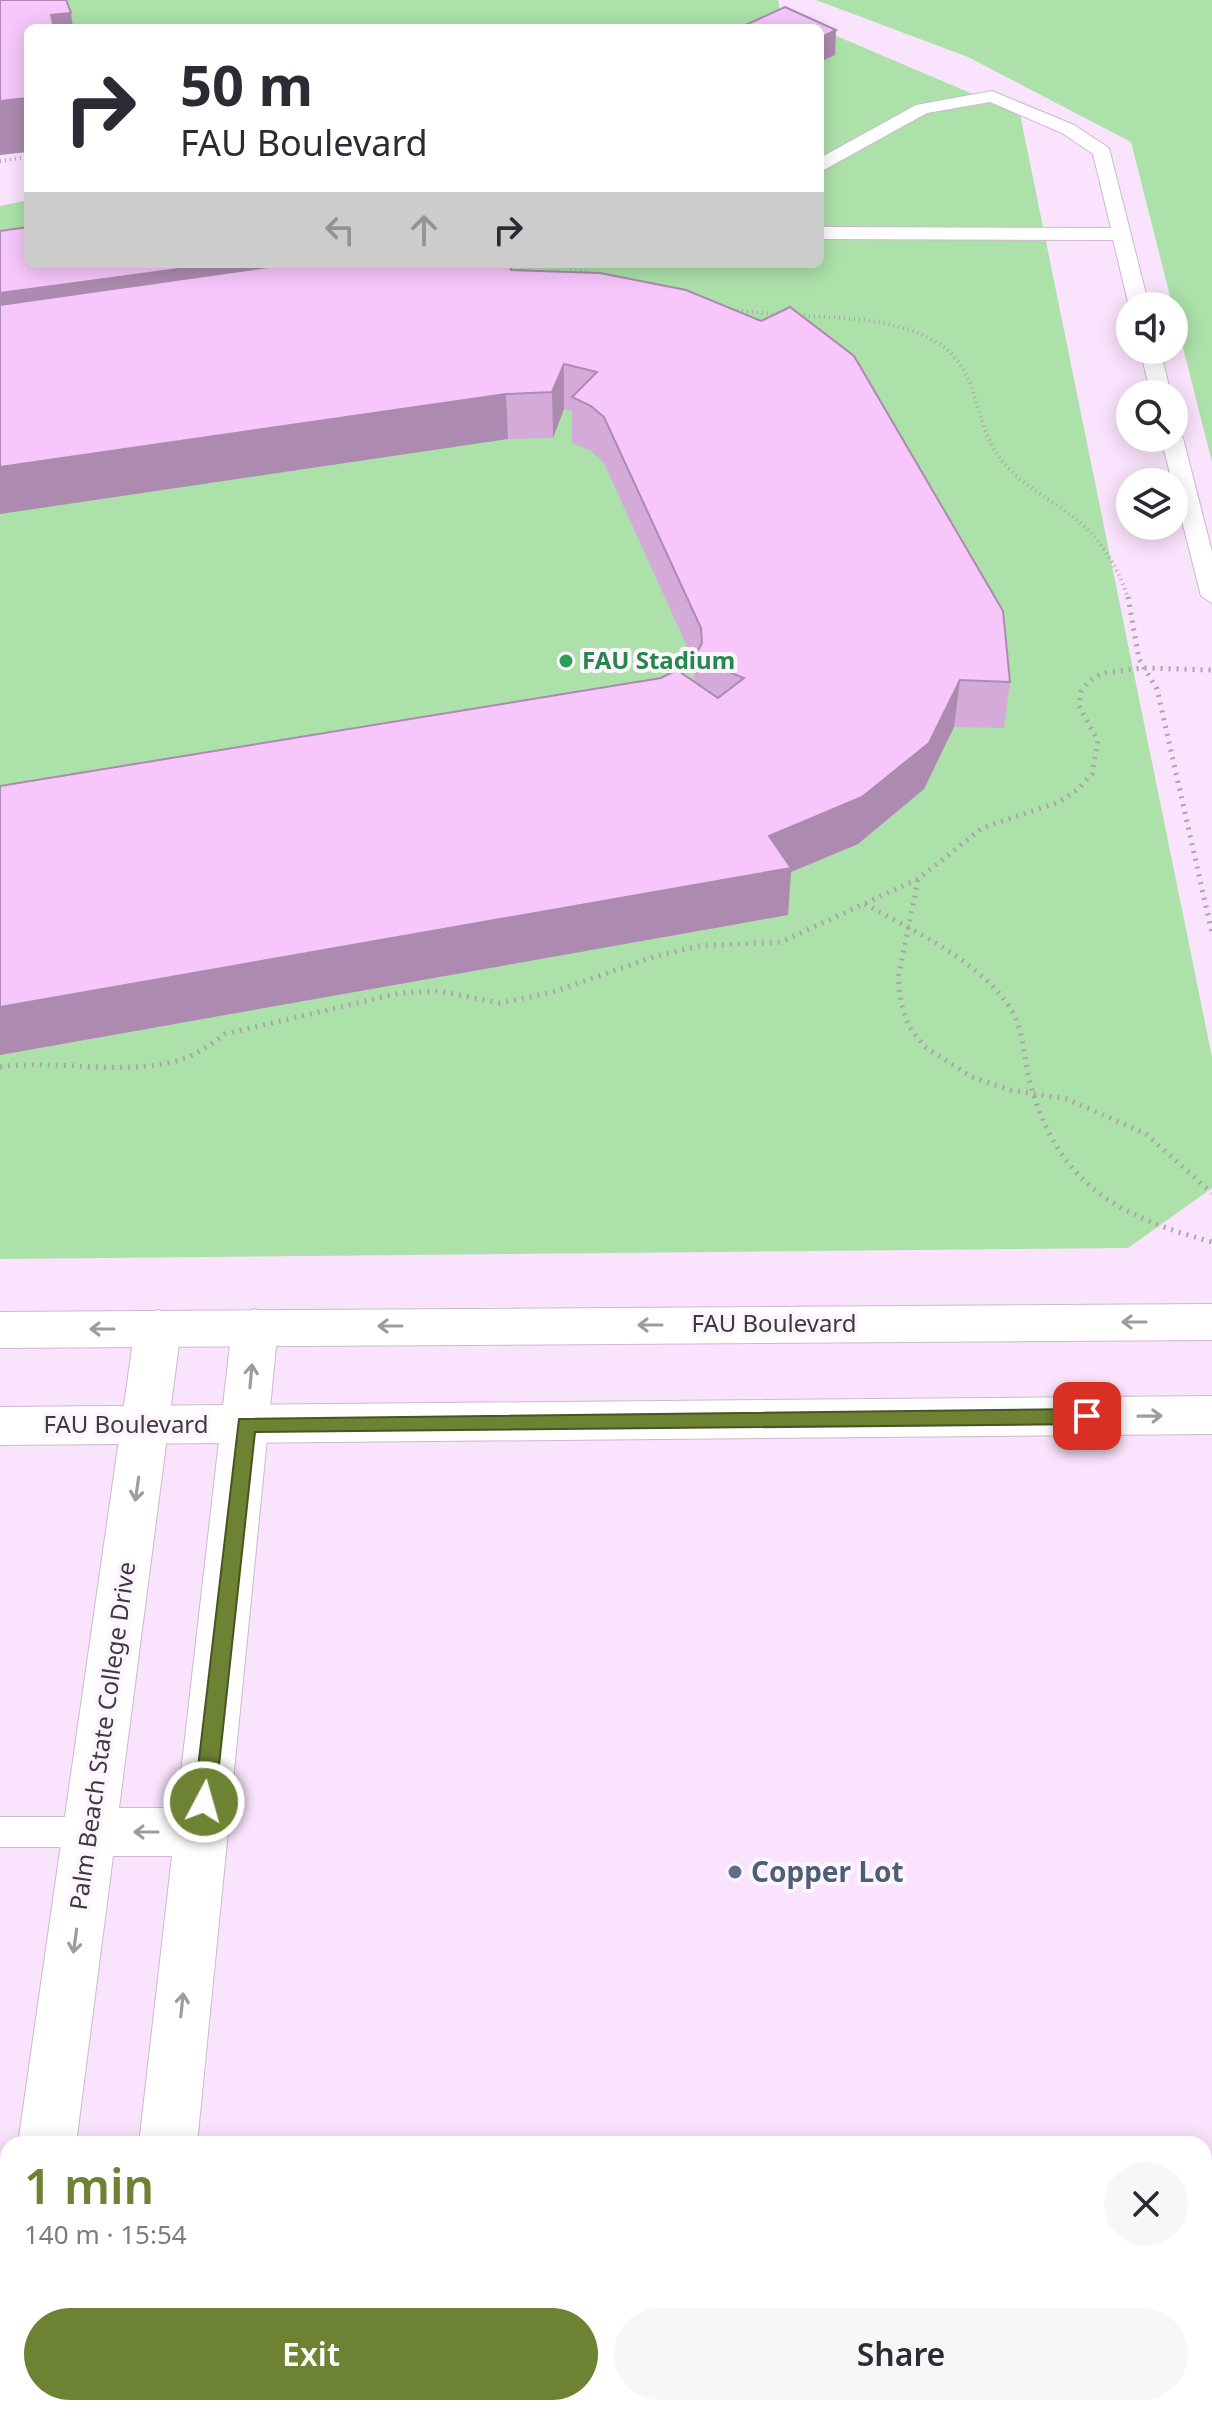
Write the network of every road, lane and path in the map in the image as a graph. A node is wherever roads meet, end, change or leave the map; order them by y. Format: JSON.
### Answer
{"nodes":[{"id":1,"x":24,"y":158,"type":"edge"},
{"id":2,"x":0,"y":161,"type":"edge"},
{"id":3,"x":824,"y":164,"type":"edge"},
{"id":4,"x":824,"y":233,"type":"edge"},
{"id":5,"x":1121,"y":234,"type":"junction"},
{"id":6,"x":572,"y":268,"type":"edge"},
{"id":7,"x":600,"y":275,"type":"edge"},
{"id":8,"x":1136,"y":292,"type":"edge"},
{"id":9,"x":730,"y":309,"type":"edge"},
{"id":10,"x":1176,"y":452,"type":"edge"},
{"id":11,"x":1212,"y":596,"type":"edge"},
{"id":12,"x":1142,"y":668,"type":"junction"},
{"id":13,"x":1212,"y":670,"type":"edge"},
{"id":14,"x":918,"y":879,"type":"junction"},
{"id":15,"x":864,"y":904,"type":"junction"},
{"id":16,"x":908,"y":929,"type":"junction"},
{"id":17,"x":1212,"y":933,"type":"edge"},
{"id":18,"x":0,"y":1067,"type":"edge"},
{"id":19,"x":1034,"y":1095,"type":"junction"},
{"id":20,"x":1212,"y":1193,"type":"edge"},
{"id":21,"x":1212,"y":1242,"type":"edge"},
{"id":22,"x":1212,"y":1322,"type":"edge"},
{"id":23,"x":255,"y":1327,"type":"junction"},
{"id":24,"x":158,"y":1328,"type":"junction"},
{"id":25,"x":0,"y":1330,"type":"edge"},
{"id":26,"x":1212,"y":1415,"type":"edge"},
{"id":27,"x":246,"y":1424,"type":"junction"},
{"id":28,"x":146,"y":1425,"type":"junction"},
{"id":29,"x":0,"y":1426,"type":"edge"},
{"id":30,"x":0,"y":1832,"type":"edge"},
{"id":31,"x":90,"y":1832,"type":"junction"},
{"id":32,"x":201,"y":1832,"type":"junction"},
{"id":33,"x":48,"y":2136,"type":"edge"},
{"id":34,"x":169,"y":2136,"type":"edge"}],
"edges":[{"from":1,"to":2,"type":"path"},
{"from":3,"to":5,"type":"lane"},
{"from":4,"to":5,"type":"lane"},
{"from":5,"to":8,"type":"lane"},
{"from":6,"to":7,"type":"path"},
{"from":9,"to":12,"type":"path"},
{"from":10,"to":11,"type":"lane"},
{"from":12,"to":13,"type":"path"},
{"from":12,"to":14,"type":"path"},
{"from":12,"to":17,"type":"path"},
{"from":14,"to":15,"type":"path"},
{"from":14,"to":16,"type":"path"},
{"from":15,"to":16,"type":"path"},
{"from":15,"to":18,"type":"path"},
{"from":16,"to":19,"type":"path"},
{"from":16,"to":19,"type":"path"},
{"from":19,"to":20,"type":"path"},
{"from":19,"to":21,"type":"path"},
{"from":22,"to":23,"type":"street","name":"FAU Boulevard","one_way":true},
{"from":23,"to":24,"type":"street","name":"FAU Boulevard"},
{"from":27,"to":23,"type":"street","one_way":true},
{"from":24,"to":25,"type":"street","name":"FAU Boulevard","one_way":true},
{"from":24,"to":28,"type":"street","name":"Palm Beach State College Drive"},
{"from":27,"to":26,"type":"street","name":"FAU Boulevard","one_way":true},
{"from":27,"to":28,"type":"street","name":"FAU Boulevard"},
{"from":27,"to":32,"type":"street"},
{"from":28,"to":29,"type":"street","name":"FAU Boulevard"},
{"from":28,"to":31,"type":"street","name":"Palm Beach State College Drive","one_way":true},
{"from":30,"to":31,"type":"lane"},
{"from":32,"to":31,"type":"street","one_way":true},
{"from":31,"to":33,"type":"street","name":"Palm Beach State College Drive","one_way":true},
{"from":34,"to":32,"type":"street","one_way":true}]}
